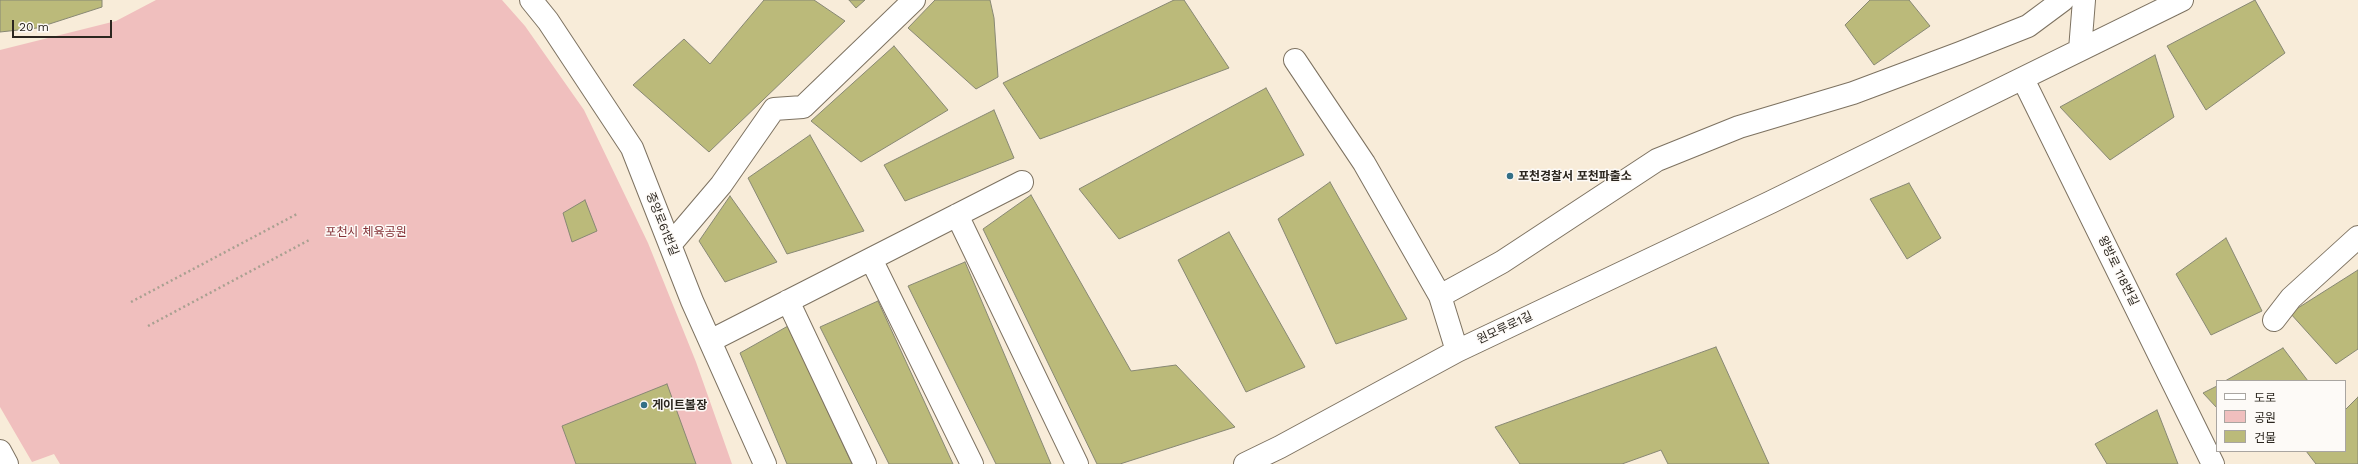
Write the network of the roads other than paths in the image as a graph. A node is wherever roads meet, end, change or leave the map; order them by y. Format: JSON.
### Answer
{"nodes":[{"id":1,"x":530,"y":0,"type":"edge"},
{"id":2,"x":914,"y":0,"type":"edge"},
{"id":3,"x":2063,"y":0,"type":"edge"},
{"id":4,"x":2084,"y":0,"type":"edge"},
{"id":5,"x":2182,"y":0,"type":"edge"},
{"id":6,"x":2080,"y":50,"type":"junction"},
{"id":7,"x":1295,"y":60,"type":"dead end"},
{"id":8,"x":2023,"y":79,"type":"junction"},
{"id":9,"x":1022,"y":182,"type":"dead end"},
{"id":10,"x":957,"y":215,"type":"junction"},
{"id":11,"x":2358,"y":237,"type":"edge"},
{"id":12,"x":670,"y":245,"type":"junction"},
{"id":13,"x":871,"y":259,"type":"junction"},
{"id":14,"x":1440,"y":296,"type":"junction"},
{"id":15,"x":788,"y":301,"type":"junction"},
{"id":16,"x":2274,"y":320,"type":"dead end"},
{"id":17,"x":710,"y":341,"type":"junction"},
{"id":18,"x":1457,"y":351,"type":"junction"},
{"id":19,"x":0,"y":451,"type":"edge"},
{"id":20,"x":7,"y":464,"type":"edge"},
{"id":21,"x":765,"y":464,"type":"edge"},
{"id":22,"x":865,"y":464,"type":"edge"},
{"id":23,"x":972,"y":464,"type":"edge"},
{"id":24,"x":1077,"y":464,"type":"edge"},
{"id":25,"x":1245,"y":464,"type":"edge"},
{"id":26,"x":2213,"y":464,"type":"edge"}],
"edges":[{"from":1,"to":12,"type":"street","name":"중앙로61번길"},
{"from":2,"to":12,"type":"street"},
{"from":3,"to":14,"type":"street"},
{"from":4,"to":6,"type":"street"},
{"from":5,"to":6,"type":"street","name":"원모루로1길"},
{"from":6,"to":8,"type":"street","name":"원모루로1길"},
{"from":7,"to":14,"type":"street"},
{"from":8,"to":18,"type":"street","name":"원모루로1길"},
{"from":8,"to":26,"type":"street","name":"왕방로 118번길"},
{"from":9,"to":10,"type":"street"},
{"from":10,"to":13,"type":"street"},
{"from":10,"to":24,"type":"street"},
{"from":11,"to":16,"type":"street"},
{"from":12,"to":17,"type":"street","name":"중앙로61번길"},
{"from":13,"to":15,"type":"street"},
{"from":13,"to":23,"type":"street"},
{"from":14,"to":18,"type":"street"},
{"from":15,"to":17,"type":"street"},
{"from":15,"to":22,"type":"street"},
{"from":17,"to":21,"type":"street","name":"중앙로61번길"},
{"from":18,"to":25,"type":"street","name":"원모루로1길"},
{"from":19,"to":20,"type":"street"}]}
